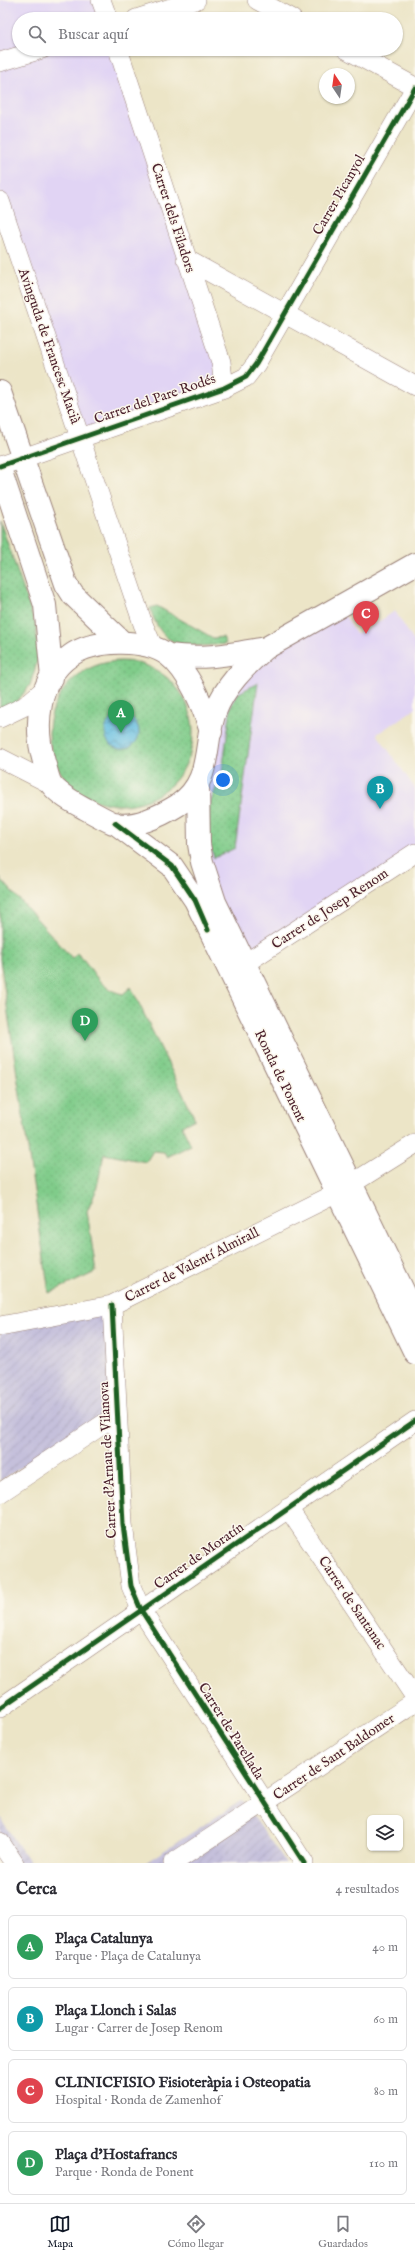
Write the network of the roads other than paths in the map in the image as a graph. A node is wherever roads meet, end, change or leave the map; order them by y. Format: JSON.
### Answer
{"nodes":[{"id":1,"x":101,"y":0,"type":"edge"},
{"id":2,"x":196,"y":0,"type":"edge"},
{"id":3,"x":257,"y":0,"type":"edge"},
{"id":4,"x":105,"y":12,"type":"edge"},
{"id":5,"x":158,"y":12,"type":"edge"},
{"id":6,"x":279,"y":12,"type":"edge"},
{"id":7,"x":19,"y":56,"type":"edge"},
{"id":8,"x":120,"y":56,"type":"edge"},
{"id":9,"x":358,"y":56,"type":"edge"},
{"id":10,"x":0,"y":62,"type":"edge"},
{"id":11,"x":415,"y":88,"type":"edge"},
{"id":12,"x":0,"y":201,"type":"edge"},
{"id":13,"x":186,"y":259,"type":"junction"},
{"id":14,"x":284,"y":314,"type":"junction"},
{"id":15,"x":415,"y":386,"type":"edge"},
{"id":16,"x":224,"y":388,"type":"junction"},
{"id":17,"x":0,"y":392,"type":"edge"},
{"id":18,"x":80,"y":438,"type":"junction"},
{"id":19,"x":23,"y":457,"type":"junction"},
{"id":20,"x":0,"y":466,"type":"edge"},
{"id":21,"x":0,"y":469,"type":"edge"},
{"id":22,"x":415,"y":564,"type":"edge"},
{"id":23,"x":122,"y":642,"type":"junction"},
{"id":24,"x":266,"y":648,"type":"junction"},
{"id":25,"x":161,"y":652,"type":"junction"},
{"id":26,"x":49,"y":683,"type":"junction"},
{"id":27,"x":0,"y":718,"type":"edge"},
{"id":28,"x":211,"y":732,"type":"junction"},
{"id":29,"x":0,"y":758,"type":"edge"},
{"id":30,"x":51,"y":784,"type":"junction"},
{"id":31,"x":198,"y":784,"type":"junction"},
{"id":32,"x":115,"y":823,"type":"junction"},
{"id":33,"x":415,"y":853,"type":"edge"},
{"id":34,"x":244,"y":964,"type":"junction"},
{"id":35,"x":415,"y":1144,"type":"edge"},
{"id":36,"x":344,"y":1188,"type":"junction"},
{"id":37,"x":112,"y":1305,"type":"junction"},
{"id":38,"x":415,"y":1315,"type":"edge"},
{"id":39,"x":0,"y":1326,"type":"edge"},
{"id":40,"x":415,"y":1353,"type":"edge"},
{"id":41,"x":117,"y":1415,"type":"junction"},
{"id":42,"x":413,"y":1422,"type":"edge"},
{"id":43,"x":0,"y":1493,"type":"edge"},
{"id":44,"x":288,"y":1508,"type":"junction"},
{"id":45,"x":141,"y":1610,"type":"junction"},
{"id":46,"x":415,"y":1697,"type":"edge"},
{"id":47,"x":415,"y":1702,"type":"edge"},
{"id":48,"x":0,"y":1708,"type":"edge"},
{"id":49,"x":264,"y":1804,"type":"junction"},
{"id":50,"x":0,"y":1842,"type":"edge"},
{"id":51,"x":14,"y":1863,"type":"edge"},
{"id":52,"x":173,"y":1863,"type":"edge"},
{"id":53,"x":304,"y":1863,"type":"edge"}],
"edges":[{"from":1,"to":4,"type":"street"},
{"from":2,"to":5,"type":"street"},
{"from":3,"to":6,"type":"street"},
{"from":7,"to":10,"type":"street"},
{"from":8,"to":13,"type":"street","name":"Carrer dels Filadors"},
{"from":9,"to":11,"type":"street"},
{"from":11,"to":14,"type":"street","name":"Carrer Picanyol"},
{"from":12,"to":18,"type":"street","name":"Avinguda de Francesc Macià"},
{"from":13,"to":14,"type":"street"},
{"from":13,"to":16,"type":"street","name":"Carrer dels Filadors"},
{"from":14,"to":15,"type":"street"},
{"from":14,"to":16,"type":"street","name":"Carrer del Pare Rodés"},
{"from":16,"to":18,"type":"street","name":"Carrer del Pare Rodés"},
{"from":17,"to":19,"type":"main road"},
{"from":18,"to":19,"type":"street","name":"Carrer del Pare Rodés"},
{"from":18,"to":25,"type":"street","name":"Avinguda de Francesc Macià"},
{"from":19,"to":20,"type":"street","name":"Carrer del Pare Rodés"},
{"from":19,"to":23,"type":"main road"},
{"from":21,"to":26,"type":"main road"},
{"from":22,"to":24,"type":"main road"},
{"from":23,"to":25,"type":"main road"},
{"from":23,"to":26,"type":"main road"},
{"from":24,"to":25,"type":"main road"},
{"from":24,"to":28,"type":"main road"},
{"from":25,"to":28,"type":"main road"},
{"from":26,"to":27,"type":"street"},
{"from":26,"to":30,"type":"main road"},
{"from":28,"to":31,"type":"main road"},
{"from":29,"to":30,"type":"street"},
{"from":30,"to":32,"type":"main road","name":"Ronda de Ponent"},
{"from":31,"to":32,"type":"main road"},
{"from":31,"to":34,"type":"main road","name":"Ronda de Ponent"},
{"from":32,"to":36,"type":"main road","name":"Ronda de Ponent"},
{"from":33,"to":34,"type":"street","name":"Carrer de Josep Renom"},
{"from":34,"to":36,"type":"main road","name":"Ronda de Ponent"},
{"from":35,"to":36,"type":"street","name":"Carrer de Valentí Almirall"},
{"from":36,"to":37,"type":"street","name":"Carrer de Valentí Almirall"},
{"from":36,"to":38,"type":"main road","name":"Ronda de Ponent"},
{"from":36,"to":40,"type":"main road","name":"Ronda de Ponent"},
{"from":37,"to":39,"type":"street","name":"Carrer de Valentí Almirall"},
{"from":37,"to":41,"type":"street","name":"Carrer d'Arnau de Vilanova"},
{"from":41,"to":43,"type":"street"},
{"from":41,"to":45,"type":"street","name":"Carrer d'Arnau de Vilanova"},
{"from":42,"to":44,"type":"street","name":"Carrer de Moratín"},
{"from":44,"to":45,"type":"street","name":"Carrer de Moratín"},
{"from":44,"to":46,"type":"street","name":"Carrer de Santanac"},
{"from":45,"to":48,"type":"street","name":"Carrer de Moratín"},
{"from":45,"to":49,"type":"street","name":"Carrer de Parellada"},
{"from":47,"to":49,"type":"street","name":"Carrer de Sant Baldomer"},
{"from":49,"to":52,"type":"street","name":"Carrer de Sant Baldomer"},
{"from":49,"to":53,"type":"street","name":"Carrer de Parellada"},
{"from":50,"to":51,"type":"street"}]}
